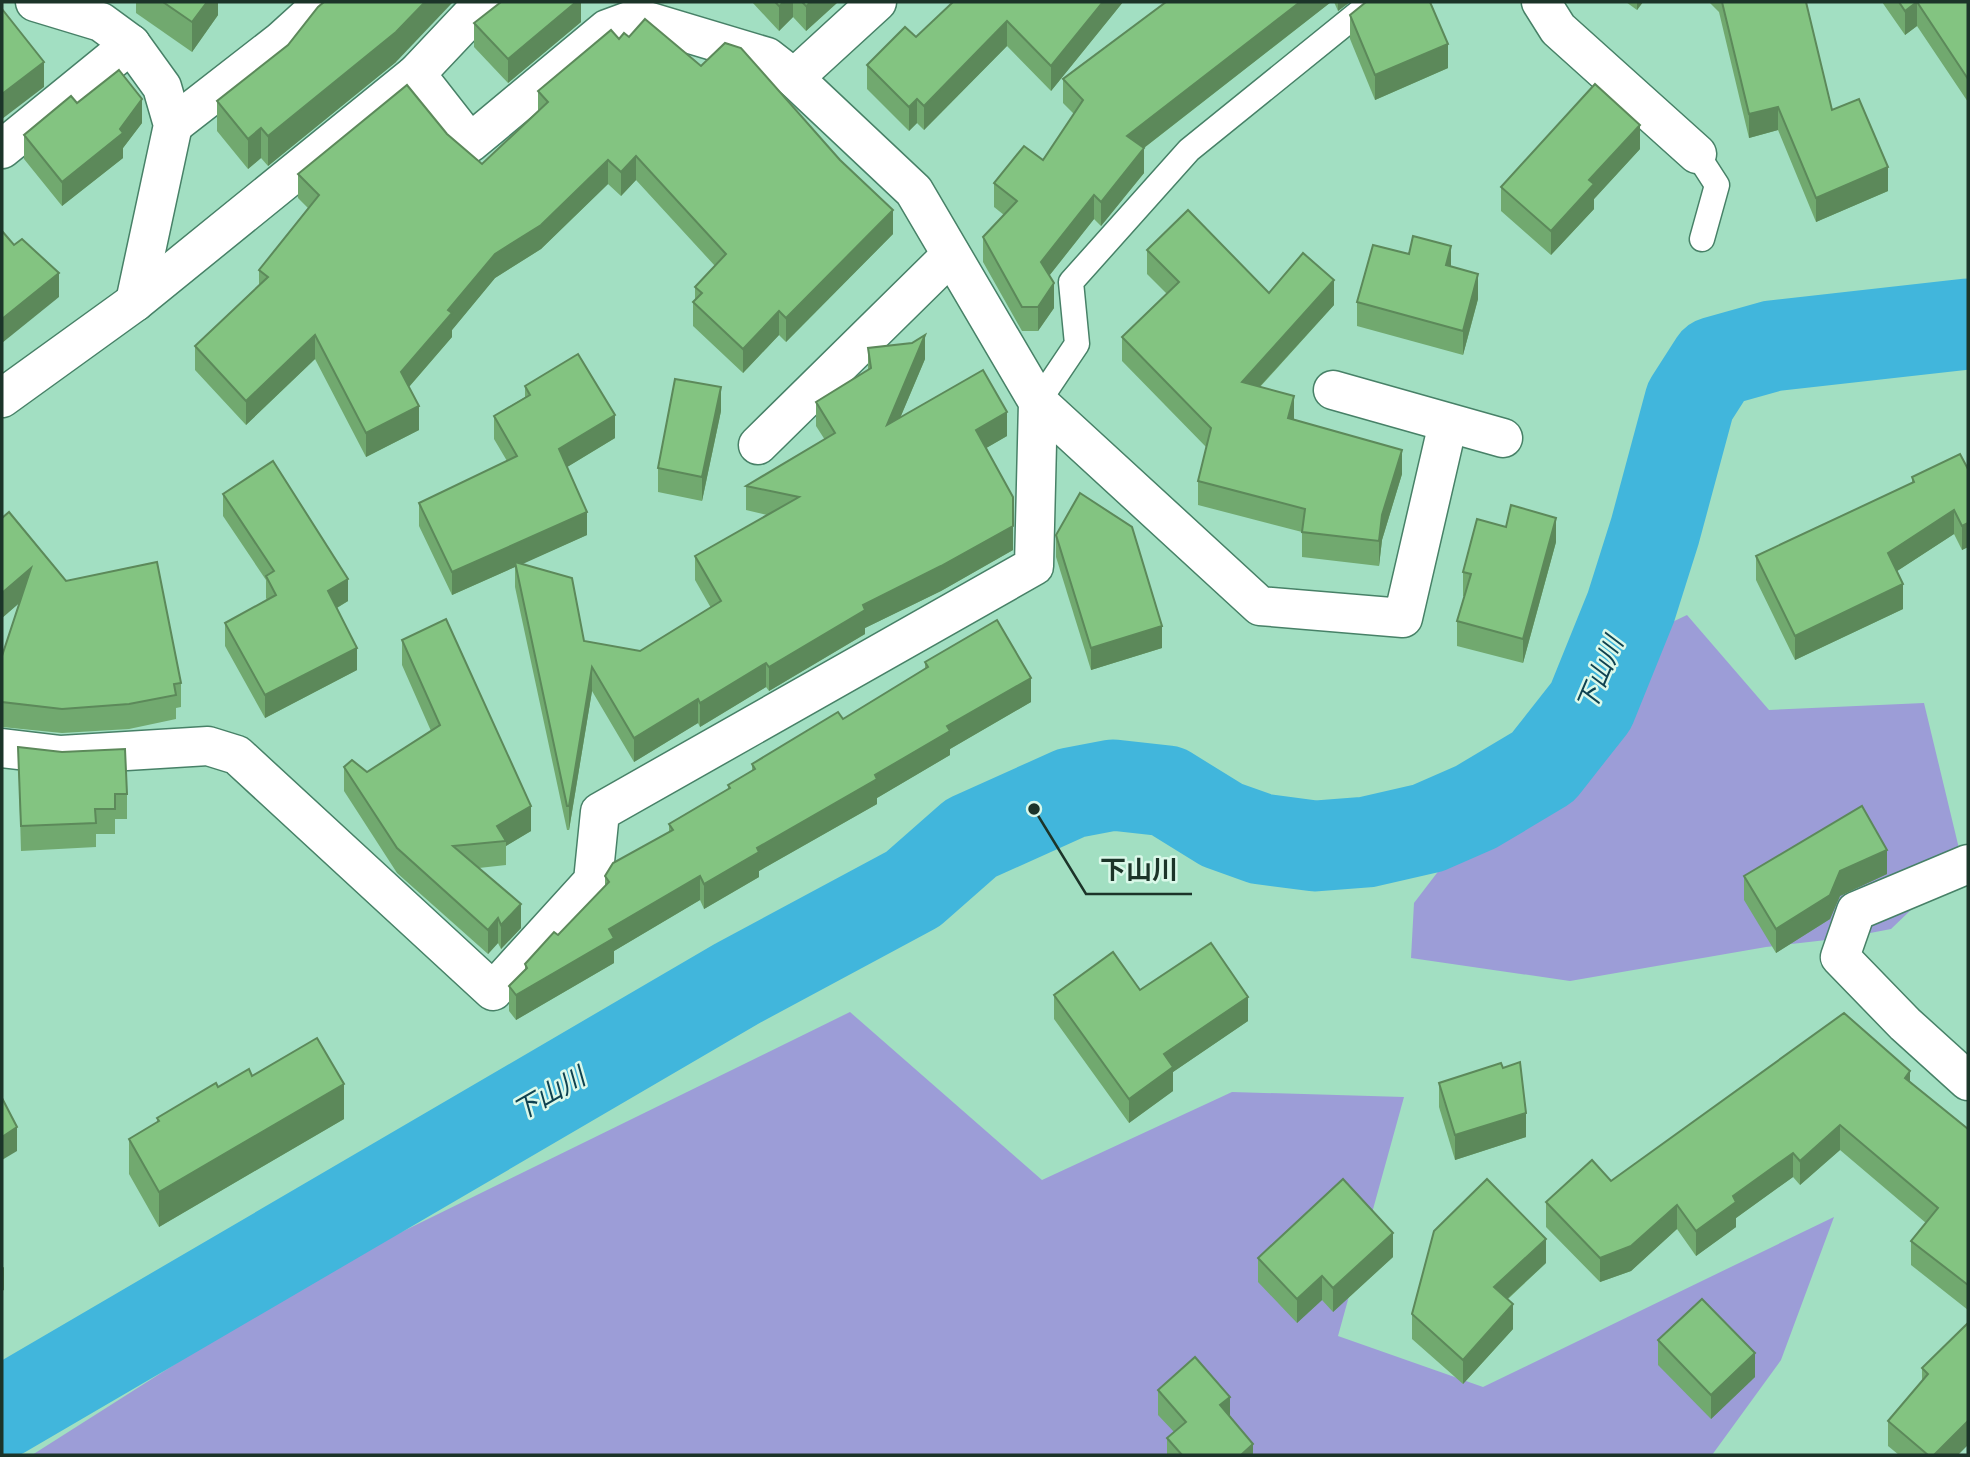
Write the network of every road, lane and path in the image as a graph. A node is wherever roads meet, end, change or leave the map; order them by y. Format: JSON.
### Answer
{"nodes":[{"id":1,"x":36,"y":2,"type":"edge"},
{"id":2,"x":324,"y":2,"type":"edge"},
{"id":3,"x":484,"y":2,"type":"edge"},
{"id":4,"x":877,"y":2,"type":"edge"},
{"id":5,"x":1371,"y":2,"type":"edge"},
{"id":6,"x":1541,"y":2,"type":"edge"},
{"id":7,"x":131,"y":44,"type":"junction"},
{"id":8,"x":416,"y":74,"type":"junction"},
{"id":9,"x":794,"y":78,"type":"junction"},
{"id":10,"x":173,"y":125,"type":"junction"},
{"id":11,"x":2,"y":149,"type":"edge"},
{"id":12,"x":1697,"y":154,"type":"joint"},
{"id":13,"x":1702,"y":239,"type":"dead end"},
{"id":14,"x":951,"y":255,"type":"junction"},
{"id":15,"x":135,"y":302,"type":"junction"},
{"id":16,"x":1333,"y":390,"type":"dead end"},
{"id":17,"x":2,"y":398,"type":"edge"},
{"id":18,"x":1038,"y":402,"type":"junction"},
{"id":19,"x":1448,"y":423,"type":"junction"},
{"id":20,"x":1503,"y":438,"type":"dead end"},
{"id":21,"x":758,"y":445,"type":"dead end"},
{"id":22,"x":2,"y":748,"type":"edge"},
{"id":23,"x":1968,"y":864,"type":"edge"},
{"id":24,"x":1968,"y":1081,"type":"edge"}],
"edges":[{"from":1,"to":7,"type":"street"},
{"from":2,"to":10,"type":"street"},
{"from":3,"to":8,"type":"street"},
{"from":4,"to":9,"type":"street"},
{"from":5,"to":18,"type":"lane"},
{"from":6,"to":12,"type":"street"},
{"from":7,"to":10,"type":"street"},
{"from":7,"to":11,"type":"street"},
{"from":8,"to":9,"type":"street"},
{"from":8,"to":15,"type":"street"},
{"from":9,"to":14,"type":"street"},
{"from":10,"to":15,"type":"street"},
{"from":12,"to":13,"type":"lane"},
{"from":14,"to":18,"type":"street"},
{"from":14,"to":21,"type":"street"},
{"from":15,"to":17,"type":"street"},
{"from":16,"to":19,"type":"street"},
{"from":18,"to":19,"type":"street"},
{"from":18,"to":22,"type":"street"},
{"from":19,"to":20,"type":"street"},
{"from":23,"to":24,"type":"street"}]}
